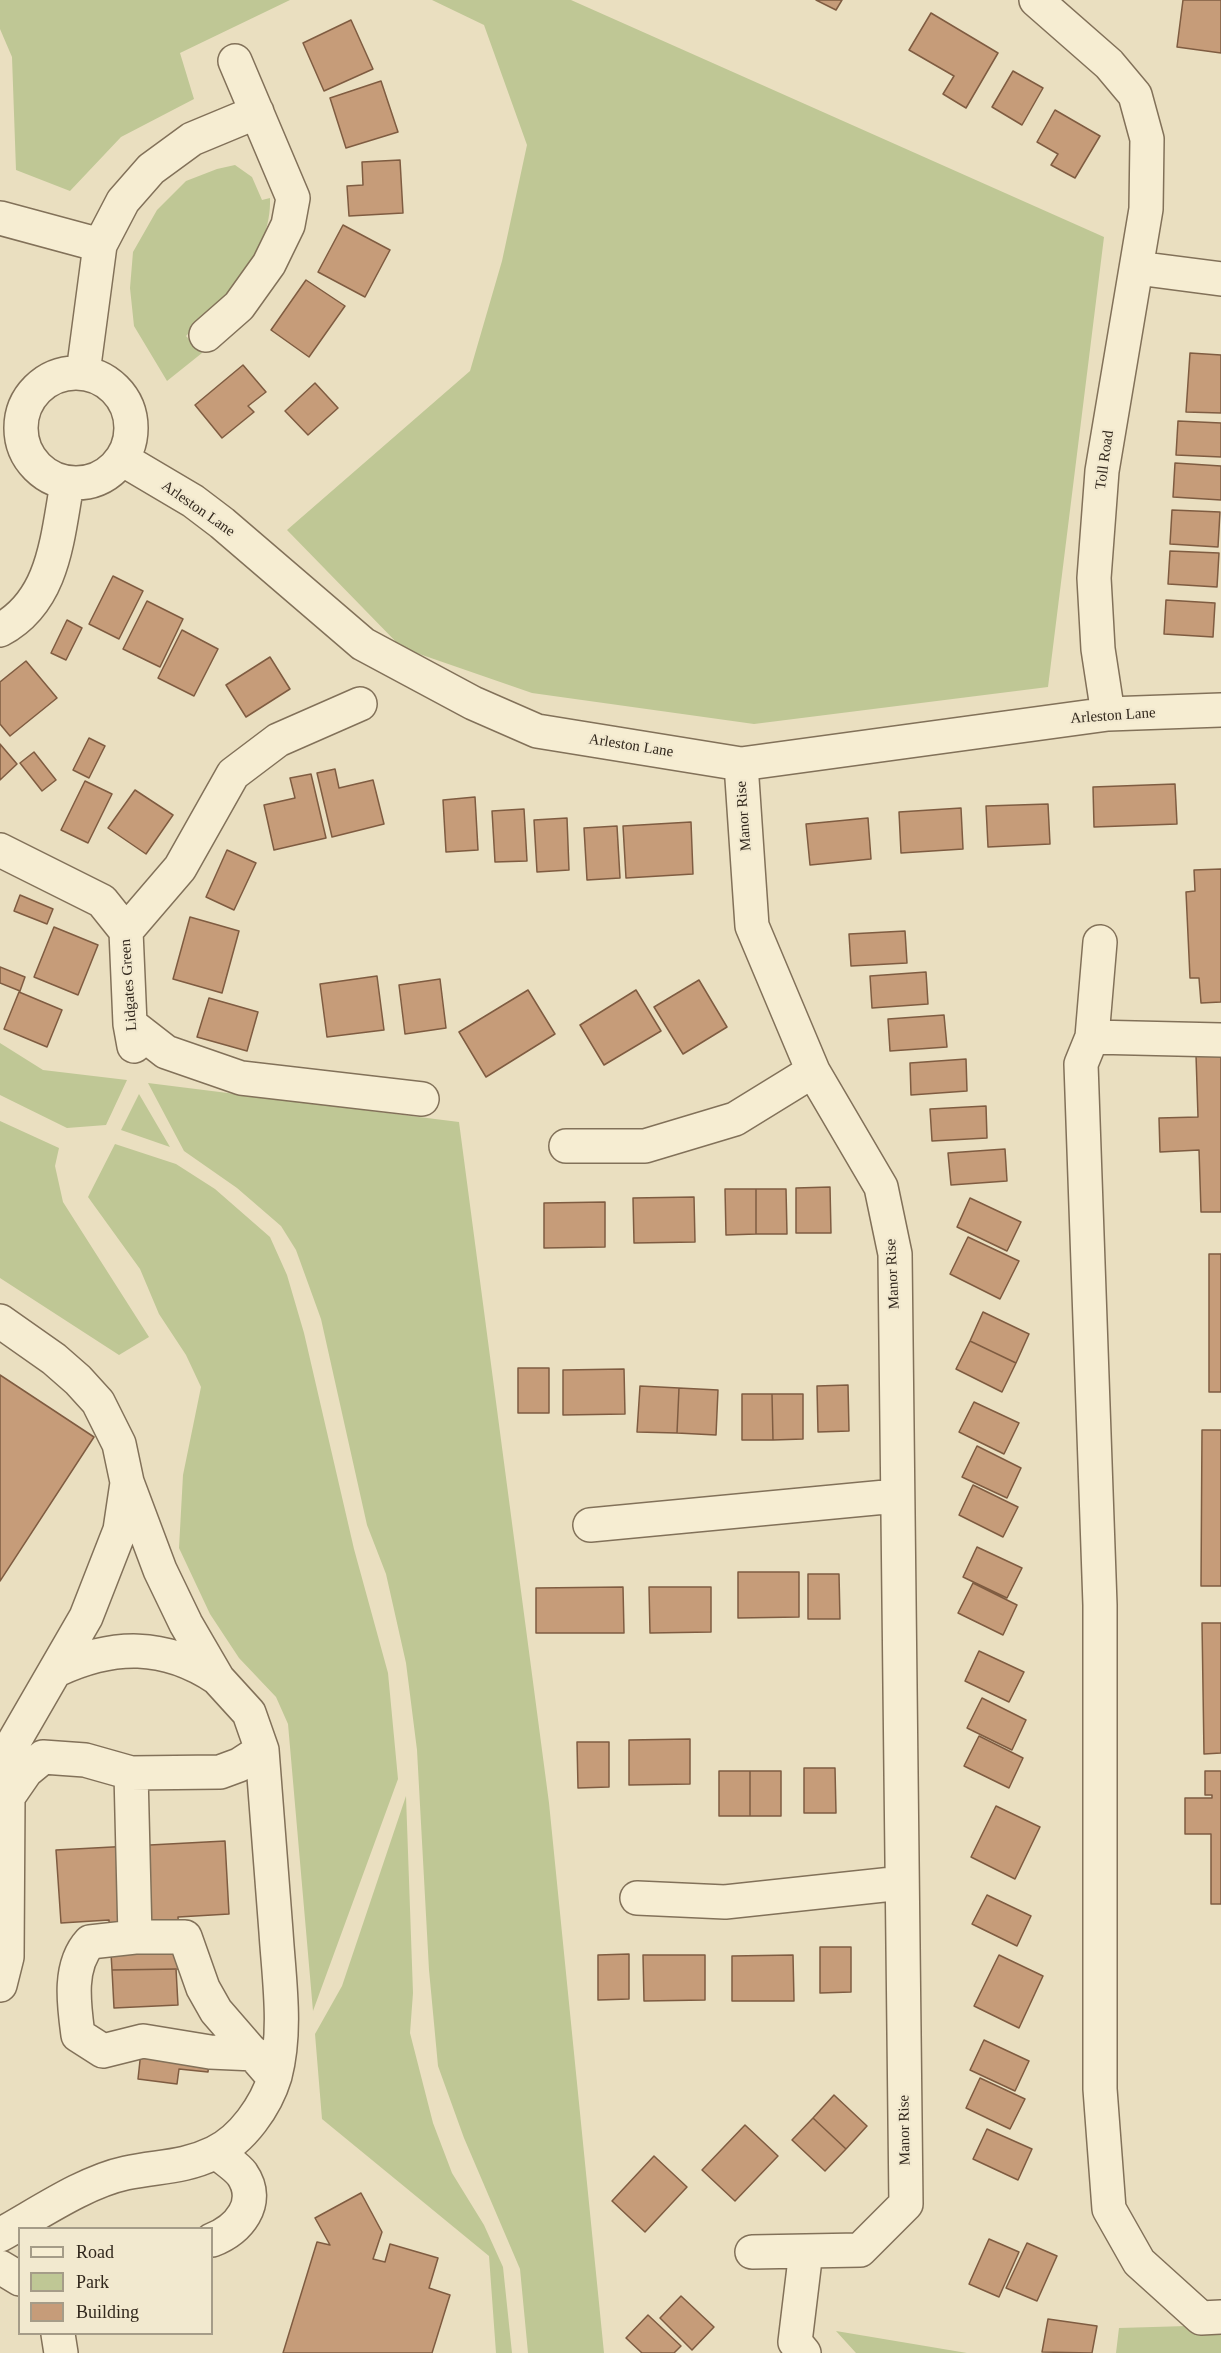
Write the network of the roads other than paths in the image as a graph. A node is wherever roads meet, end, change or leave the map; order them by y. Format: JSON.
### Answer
{"nodes":[{"id":1,"x":1036,"y":0,"type":"edge"},
{"id":2,"x":235,"y":61,"type":"dead end"},
{"id":3,"x":256,"y":112,"type":"junction"},
{"id":4,"x":0,"y":218,"type":"edge"},
{"id":5,"x":100,"y":245,"type":"junction"},
{"id":6,"x":1137,"y":268,"type":"junction"},
{"id":7,"x":1221,"y":279,"type":"edge"},
{"id":8,"x":206,"y":335,"type":"dead end"},
{"id":9,"x":82,"y":373,"type":"junction"},
{"id":10,"x":10,"y":441,"type":"edge"},
{"id":11,"x":122,"y":459,"type":"junction"},
{"id":12,"x":67,"y":484,"type":"junction"},
{"id":13,"x":0,"y":630,"type":"edge"},
{"id":14,"x":360,"y":704,"type":"dead end"},
{"id":15,"x":1221,"y":710,"type":"edge"},
{"id":16,"x":1108,"y":714,"type":"junction"},
{"id":17,"x":741,"y":764,"type":"junction"},
{"id":18,"x":0,"y":850,"type":"edge"},
{"id":19,"x":126,"y":930,"type":"junction"},
{"id":20,"x":1100,"y":942,"type":"dead end"},
{"id":21,"x":1092,"y":1037,"type":"junction"},
{"id":22,"x":1221,"y":1040,"type":"edge"},
{"id":23,"x":813,"y":1071,"type":"junction"},
{"id":24,"x":422,"y":1099,"type":"dead end"},
{"id":25,"x":566,"y":1146,"type":"dead end"},
{"id":26,"x":0,"y":1321,"type":"edge"},
{"id":27,"x":127,"y":1482,"type":"junction"},
{"id":28,"x":896,"y":1496,"type":"junction"},
{"id":29,"x":590,"y":1525,"type":"dead end"},
{"id":30,"x":57,"y":1670,"type":"junction"},
{"id":31,"x":218,"y":1679,"type":"junction"},
{"id":32,"x":262,"y":1750,"type":"junction"},
{"id":33,"x":131,"y":1773,"type":"junction"},
{"id":34,"x":8,"y":1797,"type":"junction"},
{"id":35,"x":902,"y":1883,"type":"junction"},
{"id":36,"x":637,"y":1898,"type":"dead end"},
{"id":37,"x":135,"y":1937,"type":"junction"},
{"id":38,"x":0,"y":1985,"type":"edge"},
{"id":39,"x":265,"y":2066,"type":"junction"},
{"id":40,"x":217,"y":2152,"type":"junction"},
{"id":41,"x":0,"y":2235,"type":"edge"},
{"id":42,"x":213,"y":2240,"type":"edge"},
{"id":43,"x":806,"y":2251,"type":"junction"},
{"id":44,"x":752,"y":2252,"type":"dead end"},
{"id":45,"x":0,"y":2267,"type":"edge"},
{"id":46,"x":18,"y":2278,"type":"edge"},
{"id":47,"x":1221,"y":2317,"type":"edge"},
{"id":48,"x":58,"y":2335,"type":"edge"},
{"id":49,"x":61,"y":2353,"type":"edge"},
{"id":50,"x":804,"y":2353,"type":"edge"}],
"edges":[{"from":1,"to":6,"type":"street","name":"Toll Road"},
{"from":2,"to":3,"type":"street"},
{"from":3,"to":5,"type":"street"},
{"from":3,"to":8,"type":"street"},
{"from":4,"to":5,"type":"street"},
{"from":5,"to":9,"type":"street"},
{"from":6,"to":7,"type":"street"},
{"from":6,"to":16,"type":"street","name":"Toll Road"},
{"from":9,"to":10,"type":"street"},
{"from":9,"to":11,"type":"street"},
{"from":10,"to":12,"type":"street"},
{"from":11,"to":12,"type":"street"},
{"from":11,"to":17,"type":"street","name":"Arleston Lane"},
{"from":12,"to":13,"type":"street"},
{"from":14,"to":19,"type":"street"},
{"from":15,"to":16,"type":"street","name":"Arleston Lane"},
{"from":16,"to":17,"type":"street","name":"Arleston Lane"},
{"from":17,"to":23,"type":"street","name":"Manor Rise"},
{"from":18,"to":19,"type":"street","name":"Lidgates Green"},
{"from":19,"to":24,"type":"street","name":"Lidgates Green"},
{"from":20,"to":21,"type":"street"},
{"from":21,"to":22,"type":"street"},
{"from":21,"to":47,"type":"street"},
{"from":23,"to":25,"type":"street"},
{"from":23,"to":28,"type":"street","name":"Manor Rise"},
{"from":26,"to":27,"type":"street"},
{"from":27,"to":30,"type":"street"},
{"from":27,"to":31,"type":"street"},
{"from":28,"to":29,"type":"street"},
{"from":28,"to":35,"type":"street","name":"Manor Rise"},
{"from":30,"to":31,"type":"street"},
{"from":30,"to":34,"type":"street"},
{"from":31,"to":32,"type":"street"},
{"from":32,"to":33,"type":"street"},
{"from":32,"to":39,"type":"street"},
{"from":33,"to":34,"type":"street"},
{"from":33,"to":37,"type":"street"},
{"from":34,"to":38,"type":"street"},
{"from":35,"to":36,"type":"street"},
{"from":35,"to":43,"type":"street","name":"Manor Rise"},
{"from":37,"to":39,"type":"street"},
{"from":37,"to":39,"type":"street"},
{"from":39,"to":40,"type":"street"},
{"from":40,"to":41,"type":"street"},
{"from":40,"to":42,"type":"street"},
{"from":43,"to":44,"type":"street","name":"Manor Rise"},
{"from":43,"to":50,"type":"street"},
{"from":45,"to":46,"type":"street"},
{"from":48,"to":49,"type":"street"}]}
